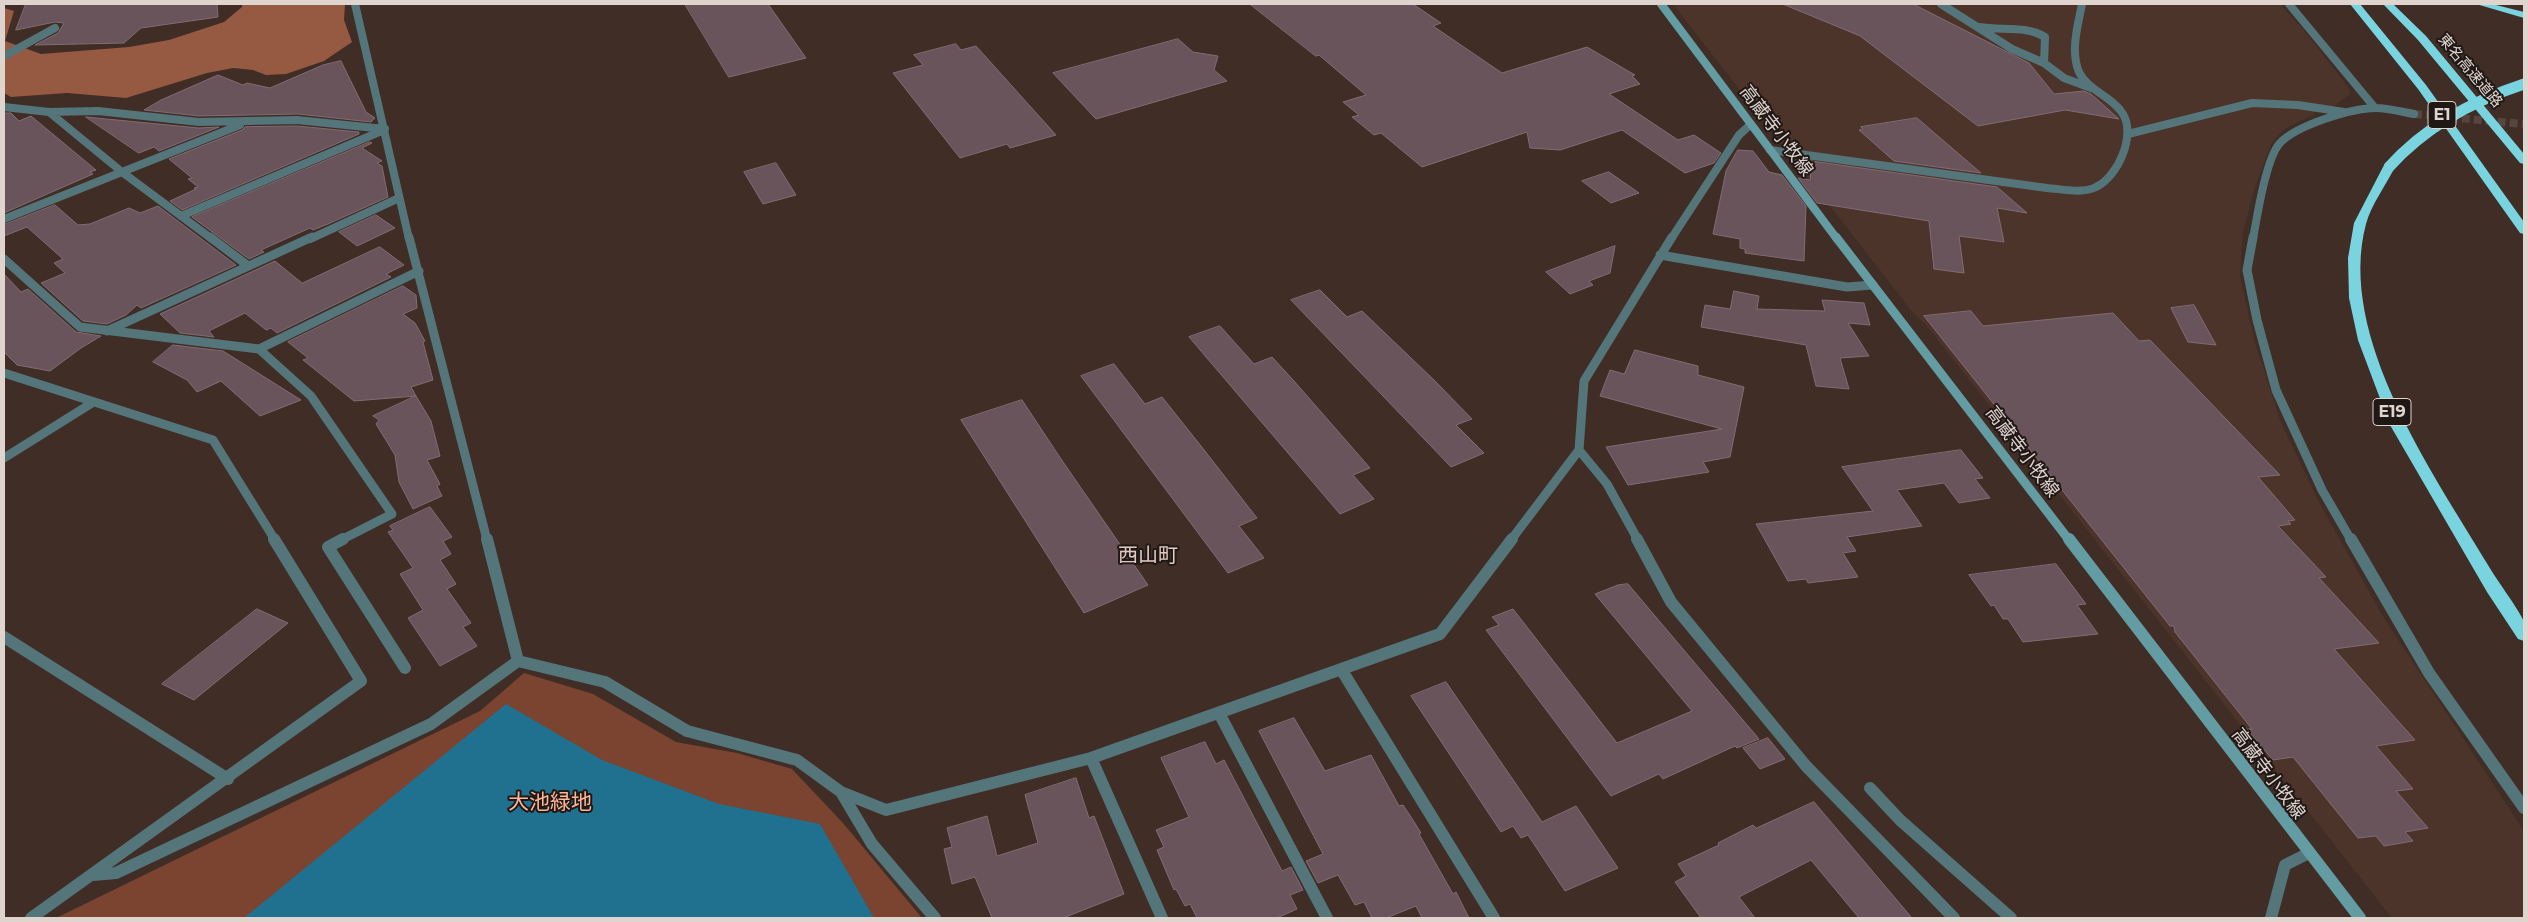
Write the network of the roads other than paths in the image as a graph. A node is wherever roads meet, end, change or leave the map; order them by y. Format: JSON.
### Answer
{"nodes":[{"id":1,"x":355,"y":4,"type":"edge"},
{"id":2,"x":1661,"y":4,"type":"edge"},
{"id":3,"x":1941,"y":4,"type":"edge"},
{"id":4,"x":2082,"y":4,"type":"edge"},
{"id":5,"x":2290,"y":4,"type":"edge"},
{"id":6,"x":2354,"y":4,"type":"edge"},
{"id":7,"x":2388,"y":4,"type":"edge"},
{"id":8,"x":2481,"y":4,"type":"edge"},
{"id":9,"x":2524,"y":15,"type":"edge"},
{"id":10,"x":1976,"y":26,"type":"junction"},
{"id":11,"x":55,"y":28,"type":"dead end"},
{"id":12,"x":4,"y":56,"type":"edge"},
{"id":13,"x":2044,"y":63,"type":"junction"},
{"id":14,"x":2524,"y":84,"type":"edge"},
{"id":15,"x":2097,"y":90,"type":"junction"},
{"id":16,"x":4,"y":107,"type":"edge"},
{"id":17,"x":2375,"y":108,"type":"junction"},
{"id":18,"x":50,"y":112,"type":"junction"},
{"id":19,"x":2350,"y":113,"type":"junction"},
{"id":20,"x":2414,"y":114,"type":"tunnel mouth"},
{"id":21,"x":246,"y":122,"type":"junction"},
{"id":22,"x":1750,"y":124,"type":"junction"},
{"id":23,"x":385,"y":129,"type":"junction"},
{"id":24,"x":2128,"y":134,"type":"junction"},
{"id":25,"x":1770,"y":150,"type":"junction"},
{"id":26,"x":2524,"y":161,"type":"edge"},
{"id":27,"x":122,"y":172,"type":"junction"},
{"id":28,"x":399,"y":198,"type":"junction"},
{"id":29,"x":180,"y":216,"type":"junction"},
{"id":30,"x":4,"y":219,"type":"edge"},
{"id":31,"x":2524,"y":230,"type":"edge"},
{"id":32,"x":1660,"y":255,"type":"junction"},
{"id":33,"x":4,"y":259,"type":"edge"},
{"id":34,"x":247,"y":266,"type":"junction"},
{"id":35,"x":419,"y":271,"type":"junction"},
{"id":36,"x":1873,"y":285,"type":"junction"},
{"id":37,"x":106,"y":332,"type":"junction"},
{"id":38,"x":259,"y":349,"type":"junction"},
{"id":39,"x":4,"y":374,"type":"edge"},
{"id":40,"x":92,"y":403,"type":"junction"},
{"id":41,"x":1579,"y":450,"type":"junction"},
{"id":42,"x":4,"y":458,"type":"edge"},
{"id":43,"x":2524,"y":634,"type":"edge"},
{"id":44,"x":4,"y":637,"type":"edge"},
{"id":45,"x":518,"y":661,"type":"junction"},
{"id":46,"x":405,"y":668,"type":"dead end"},
{"id":47,"x":1341,"y":669,"type":"junction"},
{"id":48,"x":1219,"y":712,"type":"junction"},
{"id":49,"x":1091,"y":758,"type":"junction"},
{"id":50,"x":228,"y":779,"type":"junction"},
{"id":51,"x":1870,"y":788,"type":"dead end"},
{"id":52,"x":841,"y":792,"type":"junction"},
{"id":53,"x":2524,"y":808,"type":"edge"},
{"id":54,"x":2309,"y":854,"type":"junction"},
{"id":55,"x":91,"y":876,"type":"junction"},
{"id":56,"x":31,"y":918,"type":"edge"},
{"id":57,"x":935,"y":918,"type":"edge"},
{"id":58,"x":1162,"y":918,"type":"edge"},
{"id":59,"x":1328,"y":918,"type":"edge"},
{"id":60,"x":1494,"y":918,"type":"edge"},
{"id":61,"x":1954,"y":918,"type":"edge"},
{"id":62,"x":2011,"y":918,"type":"edge"},
{"id":63,"x":2271,"y":918,"type":"edge"},
{"id":64,"x":2360,"y":918,"type":"edge"}],
"edges":[{"from":1,"to":23,"type":"street"},
{"from":2,"to":22,"type":"main road","name":"高蔵寺小牧線"},
{"from":3,"to":10,"type":"street"},
{"from":4,"to":15,"type":"street"},
{"from":5,"to":17,"type":"street"},
{"from":6,"to":31,"type":"highway","number":"E1"},
{"from":7,"to":26,"type":"highway","name":"東名高速道路","number":"E1"},
{"from":8,"to":9,"type":"highway"},
{"from":10,"to":13,"type":"street"},
{"from":10,"to":13,"type":"street"},
{"from":11,"to":12,"type":"street"},
{"from":13,"to":15,"type":"street"},
{"from":14,"to":43,"type":"highway","number":"E19","bridge":true},
{"from":15,"to":24,"type":"street"},
{"from":16,"to":18,"type":"street"},
{"from":17,"to":19,"type":"street"},
{"from":17,"to":20,"type":"street"},
{"from":18,"to":21,"type":"street"},
{"from":18,"to":27,"type":"street"},
{"from":19,"to":24,"type":"street"},
{"from":19,"to":53,"type":"street"},
{"from":21,"to":23,"type":"street"},
{"from":21,"to":27,"type":"street"},
{"from":22,"to":25,"type":"main road","name":"高蔵寺小牧線"},
{"from":22,"to":32,"type":"street"},
{"from":23,"to":28,"type":"street"},
{"from":23,"to":29,"type":"street"},
{"from":24,"to":25,"type":"street"},
{"from":25,"to":36,"type":"main road","name":"高蔵寺小牧線"},
{"from":27,"to":29,"type":"street"},
{"from":27,"to":30,"type":"street"},
{"from":28,"to":34,"type":"street"},
{"from":28,"to":35,"type":"street"},
{"from":29,"to":34,"type":"street"},
{"from":32,"to":36,"type":"street"},
{"from":32,"to":41,"type":"street"},
{"from":33,"to":37,"type":"street"},
{"from":34,"to":37,"type":"street"},
{"from":35,"to":38,"type":"street"},
{"from":35,"to":45,"type":"street"},
{"from":36,"to":54,"type":"main road","name":"高蔵寺小牧線"},
{"from":37,"to":38,"type":"street"},
{"from":38,"to":46,"type":"street"},
{"from":39,"to":40,"type":"street"},
{"from":40,"to":42,"type":"street"},
{"from":40,"to":50,"type":"street"},
{"from":41,"to":47,"type":"street"},
{"from":41,"to":61,"type":"street"},
{"from":44,"to":50,"type":"street"},
{"from":45,"to":52,"type":"street"},
{"from":45,"to":55,"type":"street"},
{"from":47,"to":48,"type":"street"},
{"from":47,"to":60,"type":"street"},
{"from":48,"to":49,"type":"street"},
{"from":48,"to":59,"type":"street"},
{"from":49,"to":52,"type":"street"},
{"from":49,"to":58,"type":"street"},
{"from":50,"to":55,"type":"street"},
{"from":51,"to":62,"type":"street"},
{"from":52,"to":57,"type":"street"},
{"from":54,"to":63,"type":"street"},
{"from":54,"to":64,"type":"main road","name":"高蔵寺小牧線"},
{"from":55,"to":56,"type":"street"}]}
